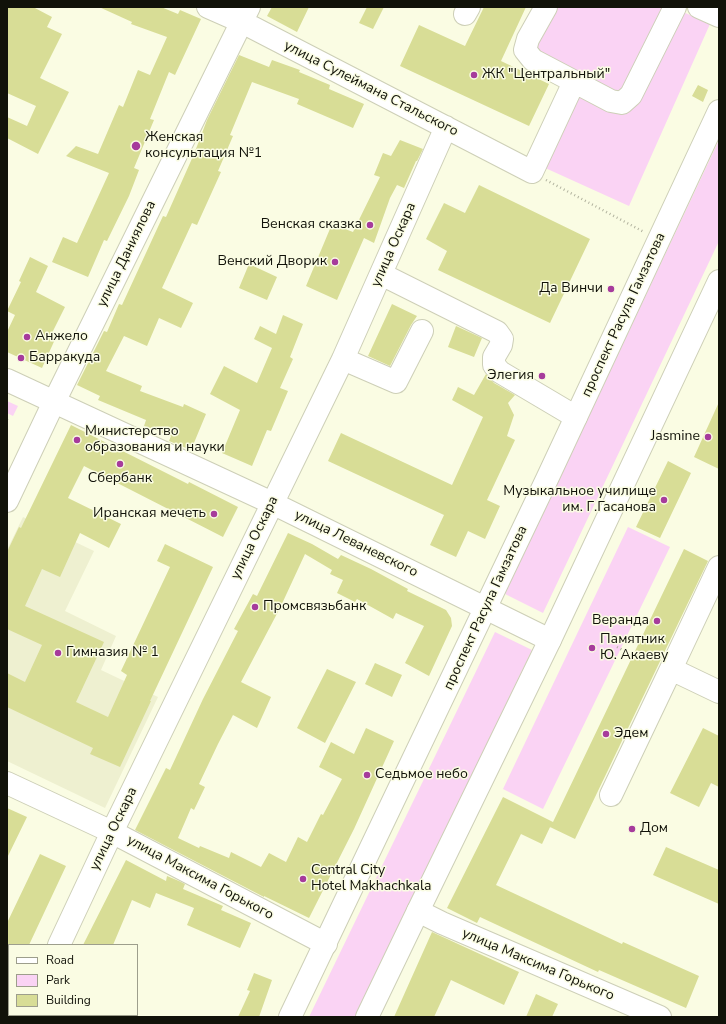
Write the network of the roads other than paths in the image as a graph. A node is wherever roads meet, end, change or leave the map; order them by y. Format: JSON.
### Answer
{"nodes":[{"id":1,"x":208,"y":7,"type":"edge"},
{"id":2,"x":546,"y":7,"type":"edge"},
{"id":3,"x":675,"y":7,"type":"edge"},
{"id":4,"x":699,"y":7,"type":"edge"},
{"id":5,"x":245,"y":15,"type":"edge"},
{"id":6,"x":719,"y":16,"type":"edge"},
{"id":7,"x":574,"y":82,"type":"junction"},
{"id":8,"x":719,"y":111,"type":"edge"},
{"id":9,"x":446,"y":127,"type":"junction"},
{"id":10,"x":381,"y":274,"type":"junction"},
{"id":11,"x":719,"y":281,"type":"edge"},
{"id":12,"x":422,"y":331,"type":"dead end"},
{"id":13,"x":343,"y":359,"type":"junction"},
{"id":14,"x":7,"y":380,"type":"edge"},
{"id":15,"x":54,"y":402,"type":"junction"},
{"id":16,"x":576,"y":417,"type":"junction"},
{"id":17,"x":7,"y":501,"type":"edge"},
{"id":18,"x":272,"y":503,"type":"junction"},
{"id":19,"x":719,"y":567,"type":"edge"},
{"id":20,"x":486,"y":608,"type":"junction"},
{"id":21,"x":550,"y":640,"type":"junction"},
{"id":22,"x":671,"y":669,"type":"junction"},
{"id":23,"x":719,"y":692,"type":"edge"},
{"id":24,"x":7,"y":783,"type":"edge"},
{"id":25,"x":611,"y":795,"type":"dead end"},
{"id":26,"x":112,"y":832,"type":"junction"},
{"id":27,"x":418,"y":911,"type":"junction"},
{"id":28,"x":59,"y":944,"type":"edge"},
{"id":29,"x":326,"y":944,"type":"junction"},
{"id":30,"x":290,"y":1017,"type":"edge"},
{"id":31,"x":367,"y":1017,"type":"edge"},
{"id":32,"x":660,"y":1017,"type":"edge"}],
"edges":[{"from":1,"to":5,"type":"street","name":"улица Сулеймана Стальского"},
{"from":2,"to":7,"type":"street"},
{"from":3,"to":7,"type":"street"},
{"from":4,"to":6,"type":"street"},
{"from":5,"to":9,"type":"street","name":"улица Сулеймана Стальского"},
{"from":5,"to":15,"type":"street","name":"улица Даниялова"},
{"from":7,"to":9,"type":"street","name":"улица Сулеймана Стальского"},
{"from":8,"to":16,"type":"street","name":"проспект Расула Гамзатова"},
{"from":9,"to":10,"type":"street","name":"улица Оскара"},
{"from":10,"to":13,"type":"street","name":"улица Оскара"},
{"from":10,"to":16,"type":"street"},
{"from":11,"to":21,"type":"street"},
{"from":12,"to":13,"type":"street"},
{"from":13,"to":18,"type":"street","name":"улица Оскара"},
{"from":14,"to":15,"type":"street","name":"улица Леваневского"},
{"from":15,"to":17,"type":"street","name":"улица Даниялова"},
{"from":15,"to":18,"type":"street","name":"улица Леваневского"},
{"from":16,"to":20,"type":"street","name":"проспект Расула Гамзатова"},
{"from":18,"to":20,"type":"street","name":"улица Леваневского"},
{"from":18,"to":26,"type":"street","name":"улица Оскара"},
{"from":19,"to":22,"type":"street"},
{"from":20,"to":21,"type":"street","name":"улица Леваневского"},
{"from":20,"to":29,"type":"street","name":"проспект Расула Гамзатова"},
{"from":21,"to":27,"type":"street"},
{"from":22,"to":23,"type":"street"},
{"from":22,"to":25,"type":"street"},
{"from":24,"to":26,"type":"street","name":"улица Максима Горького"},
{"from":26,"to":28,"type":"street","name":"улица Оскара"},
{"from":26,"to":29,"type":"street","name":"улица Максима Горького"},
{"from":27,"to":31,"type":"street"},
{"from":27,"to":32,"type":"street","name":"улица Максима Горького"},
{"from":29,"to":30,"type":"street","name":"проспект Расула Гамзатова"}]}
